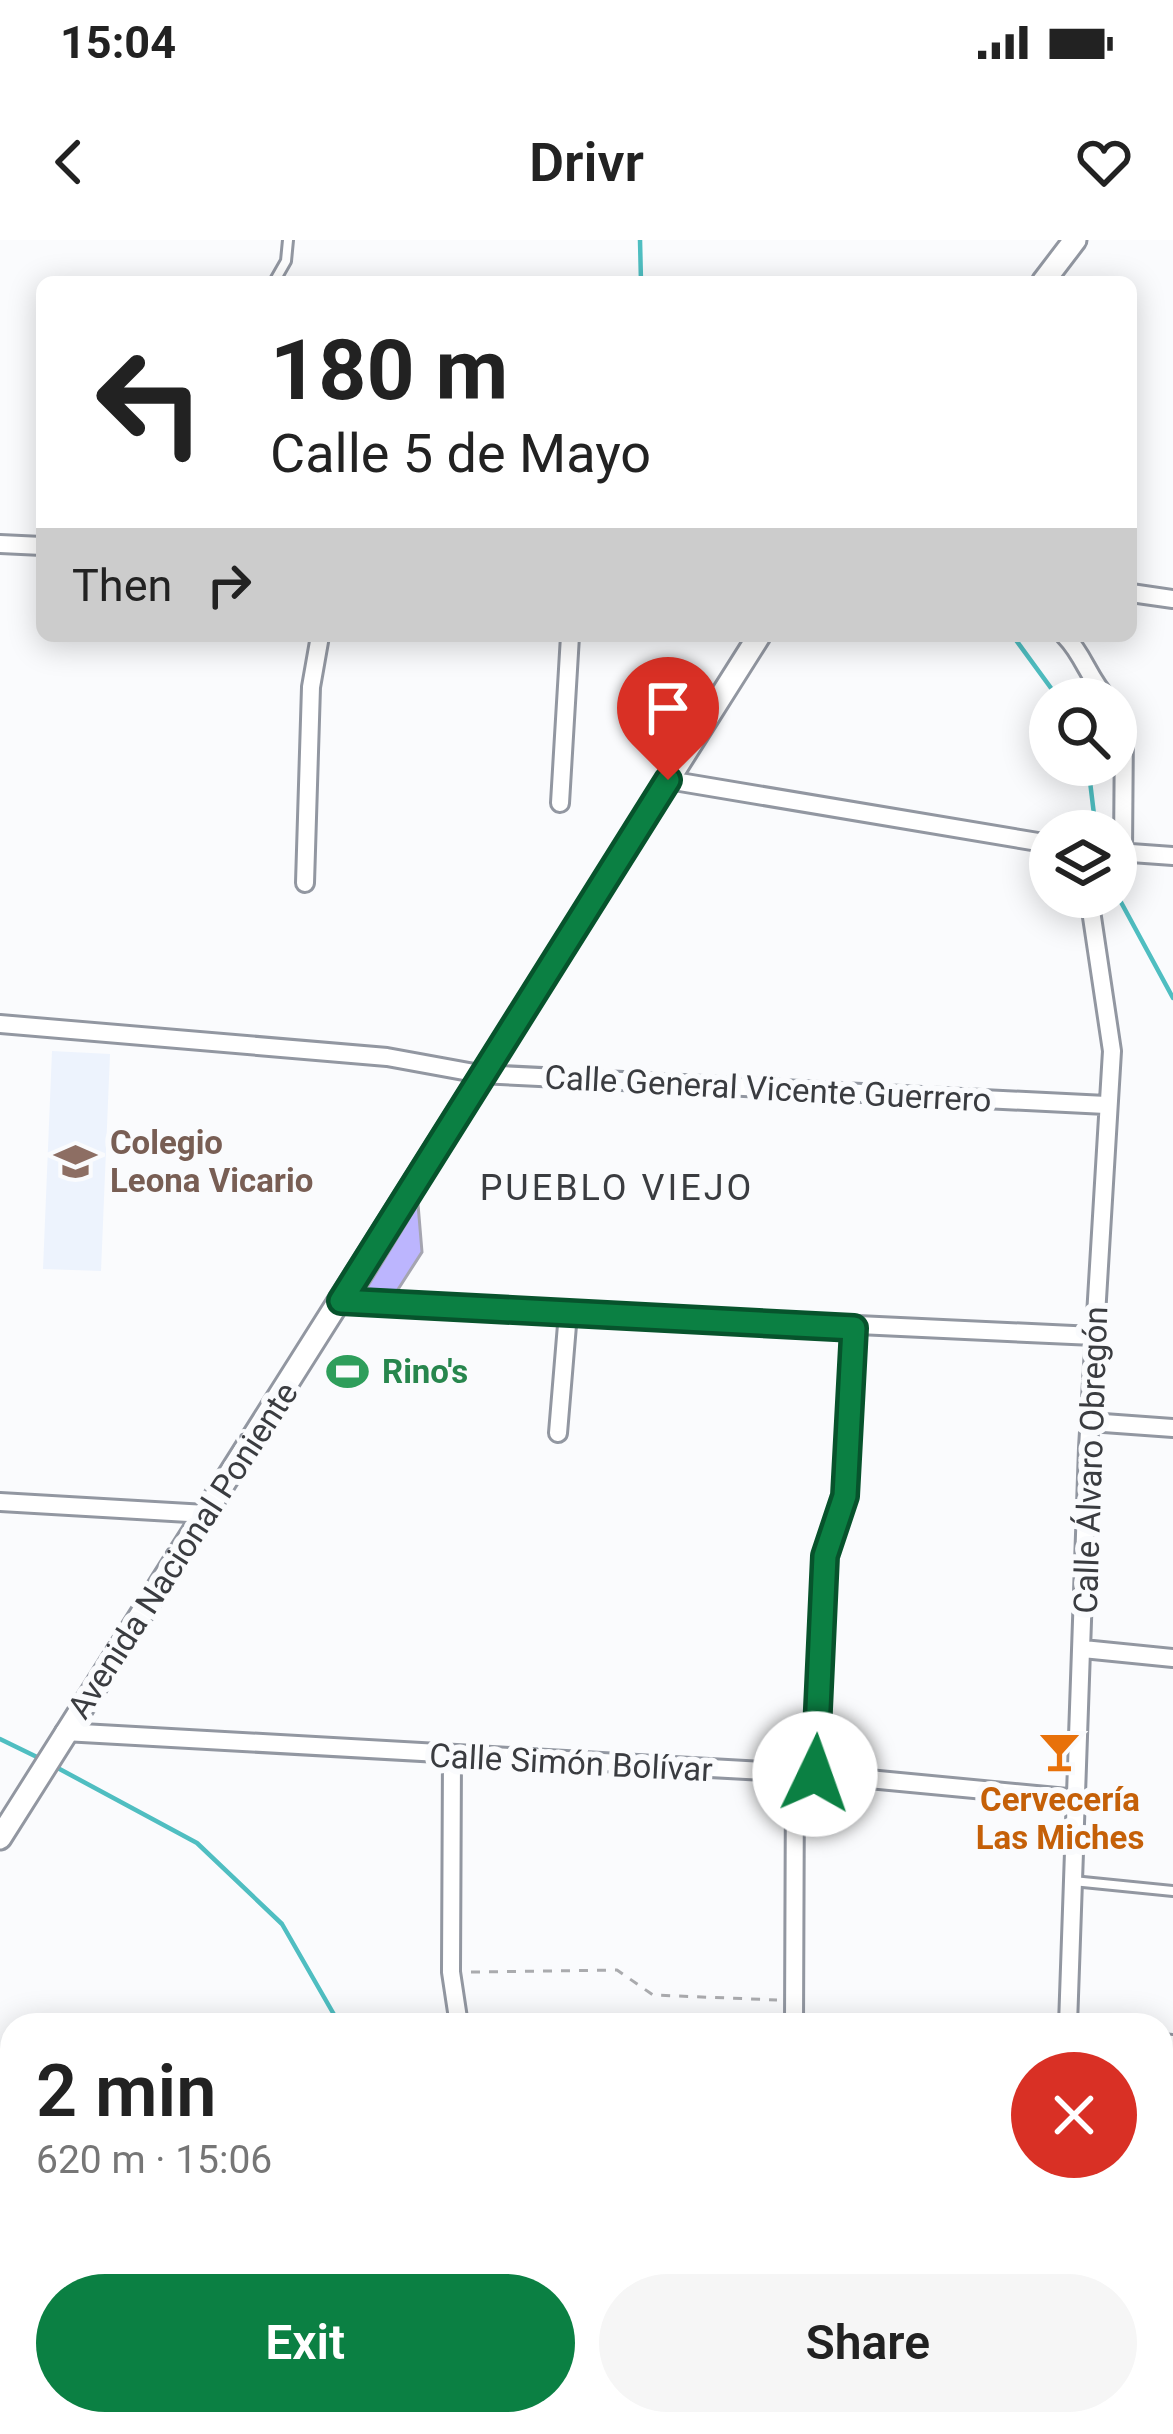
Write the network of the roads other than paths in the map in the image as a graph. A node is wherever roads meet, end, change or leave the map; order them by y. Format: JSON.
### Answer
{"nodes":[{"id":1,"x":287,"y":240,"type":"edge"},
{"id":2,"x":1075,"y":240,"type":"edge"},
{"id":3,"x":277,"y":276,"type":"edge"},
{"id":4,"x":1048,"y":276,"type":"edge"},
{"id":5,"x":0,"y":544,"type":"edge"},
{"id":6,"x":36,"y":545,"type":"edge"},
{"id":7,"x":1137,"y":593,"type":"edge"},
{"id":8,"x":1173,"y":599,"type":"edge"},
{"id":9,"x":319,"y":642,"type":"edge"},
{"id":10,"x":570,"y":642,"type":"edge"},
{"id":11,"x":755,"y":642,"type":"edge"},
{"id":12,"x":1071,"y":642,"type":"edge"},
{"id":13,"x":1088,"y":678,"type":"edge"},
{"id":14,"x":668,"y":780,"type":"junction"},
{"id":15,"x":560,"y":803,"type":"dead end"},
{"id":16,"x":1029,"y":840,"type":"edge"},
{"id":17,"x":1137,"y":853,"type":"edge"},
{"id":18,"x":1173,"y":856,"type":"edge"},
{"id":19,"x":305,"y":883,"type":"dead end"},
{"id":20,"x":1092,"y":918,"type":"edge"},
{"id":21,"x":0,"y":1024,"type":"edge"},
{"id":22,"x":480,"y":1074,"type":"junction"},
{"id":23,"x":1106,"y":1105,"type":"junction"},
{"id":24,"x":341,"y":1301,"type":"junction"},
{"id":25,"x":568,"y":1313,"type":"junction"},
{"id":26,"x":854,"y":1328,"type":"junction"},
{"id":27,"x":1094,"y":1336,"type":"junction"},
{"id":28,"x":1090,"y":1422,"type":"junction"},
{"id":29,"x":1173,"y":1428,"type":"edge"},
{"id":30,"x":558,"y":1433,"type":"dead end"},
{"id":31,"x":0,"y":1502,"type":"edge"},
{"id":32,"x":206,"y":1514,"type":"junction"},
{"id":33,"x":1083,"y":1649,"type":"junction"},
{"id":34,"x":1173,"y":1658,"type":"edge"},
{"id":35,"x":64,"y":1732,"type":"junction"},
{"id":36,"x":452,"y":1756,"type":"junction"},
{"id":37,"x":795,"y":1774,"type":"junction"},
{"id":38,"x":815,"y":1774,"type":"junction"},
{"id":39,"x":1078,"y":1799,"type":"junction"},
{"id":40,"x":0,"y":1838,"type":"edge"},
{"id":41,"x":1072,"y":1881,"type":"junction"},
{"id":42,"x":1173,"y":1891,"type":"edge"},
{"id":43,"x":457,"y":2013,"type":"edge"},
{"id":44,"x":794,"y":2013,"type":"edge"},
{"id":45,"x":1068,"y":2013,"type":"edge"}],
"edges":[{"from":1,"to":3,"type":"lane"},
{"from":2,"to":4,"type":"street"},
{"from":5,"to":6,"type":"street"},
{"from":7,"to":8,"type":"street"},
{"from":9,"to":19,"type":"street"},
{"from":10,"to":15,"type":"street"},
{"from":11,"to":14,"type":"street","name":"Avenida Nacional Poniente"},
{"from":12,"to":13,"type":"street"},
{"from":14,"to":16,"type":"street"},
{"from":14,"to":22,"type":"street","name":"Avenida Nacional Poniente"},
{"from":17,"to":18,"type":"street"},
{"from":20,"to":23,"type":"street","name":"Calle Álvaro Obregón"},
{"from":21,"to":22,"type":"street","name":"Calle General Vicente Guerrero"},
{"from":22,"to":23,"type":"street","name":"Calle General Vicente Guerrero"},
{"from":22,"to":24,"type":"street","name":"Avenida Nacional Poniente"},
{"from":23,"to":27,"type":"street","name":"Calle Álvaro Obregón"},
{"from":24,"to":25,"type":"street"},
{"from":24,"to":32,"type":"street","name":"Avenida Nacional Poniente"},
{"from":25,"to":26,"type":"street"},
{"from":25,"to":30,"type":"street"},
{"from":26,"to":27,"type":"street"},
{"from":26,"to":38,"type":"lane"},
{"from":27,"to":28,"type":"street","name":"Calle Álvaro Obregón"},
{"from":28,"to":29,"type":"street"},
{"from":28,"to":33,"type":"street","name":"Calle Álvaro Obregón"},
{"from":31,"to":32,"type":"street"},
{"from":32,"to":35,"type":"street","name":"Avenida Nacional Poniente"},
{"from":33,"to":34,"type":"street"},
{"from":33,"to":39,"type":"street","name":"Calle Álvaro Obregón"},
{"from":35,"to":36,"type":"street","name":"Calle Simón Bolívar"},
{"from":35,"to":40,"type":"street","name":"Avenida Nacional Poniente"},
{"from":36,"to":37,"type":"street","name":"Calle Simón Bolívar"},
{"from":36,"to":43,"type":"street"},
{"from":37,"to":38,"type":"street","name":"Calle Simón Bolívar"},
{"from":37,"to":44,"type":"street"},
{"from":38,"to":39,"type":"street","name":"Calle Simón Bolívar"},
{"from":39,"to":41,"type":"street","name":"Calle Álvaro Obregón"},
{"from":41,"to":42,"type":"lane"},
{"from":41,"to":45,"type":"street","name":"Calle Álvaro Obregón"}]}
